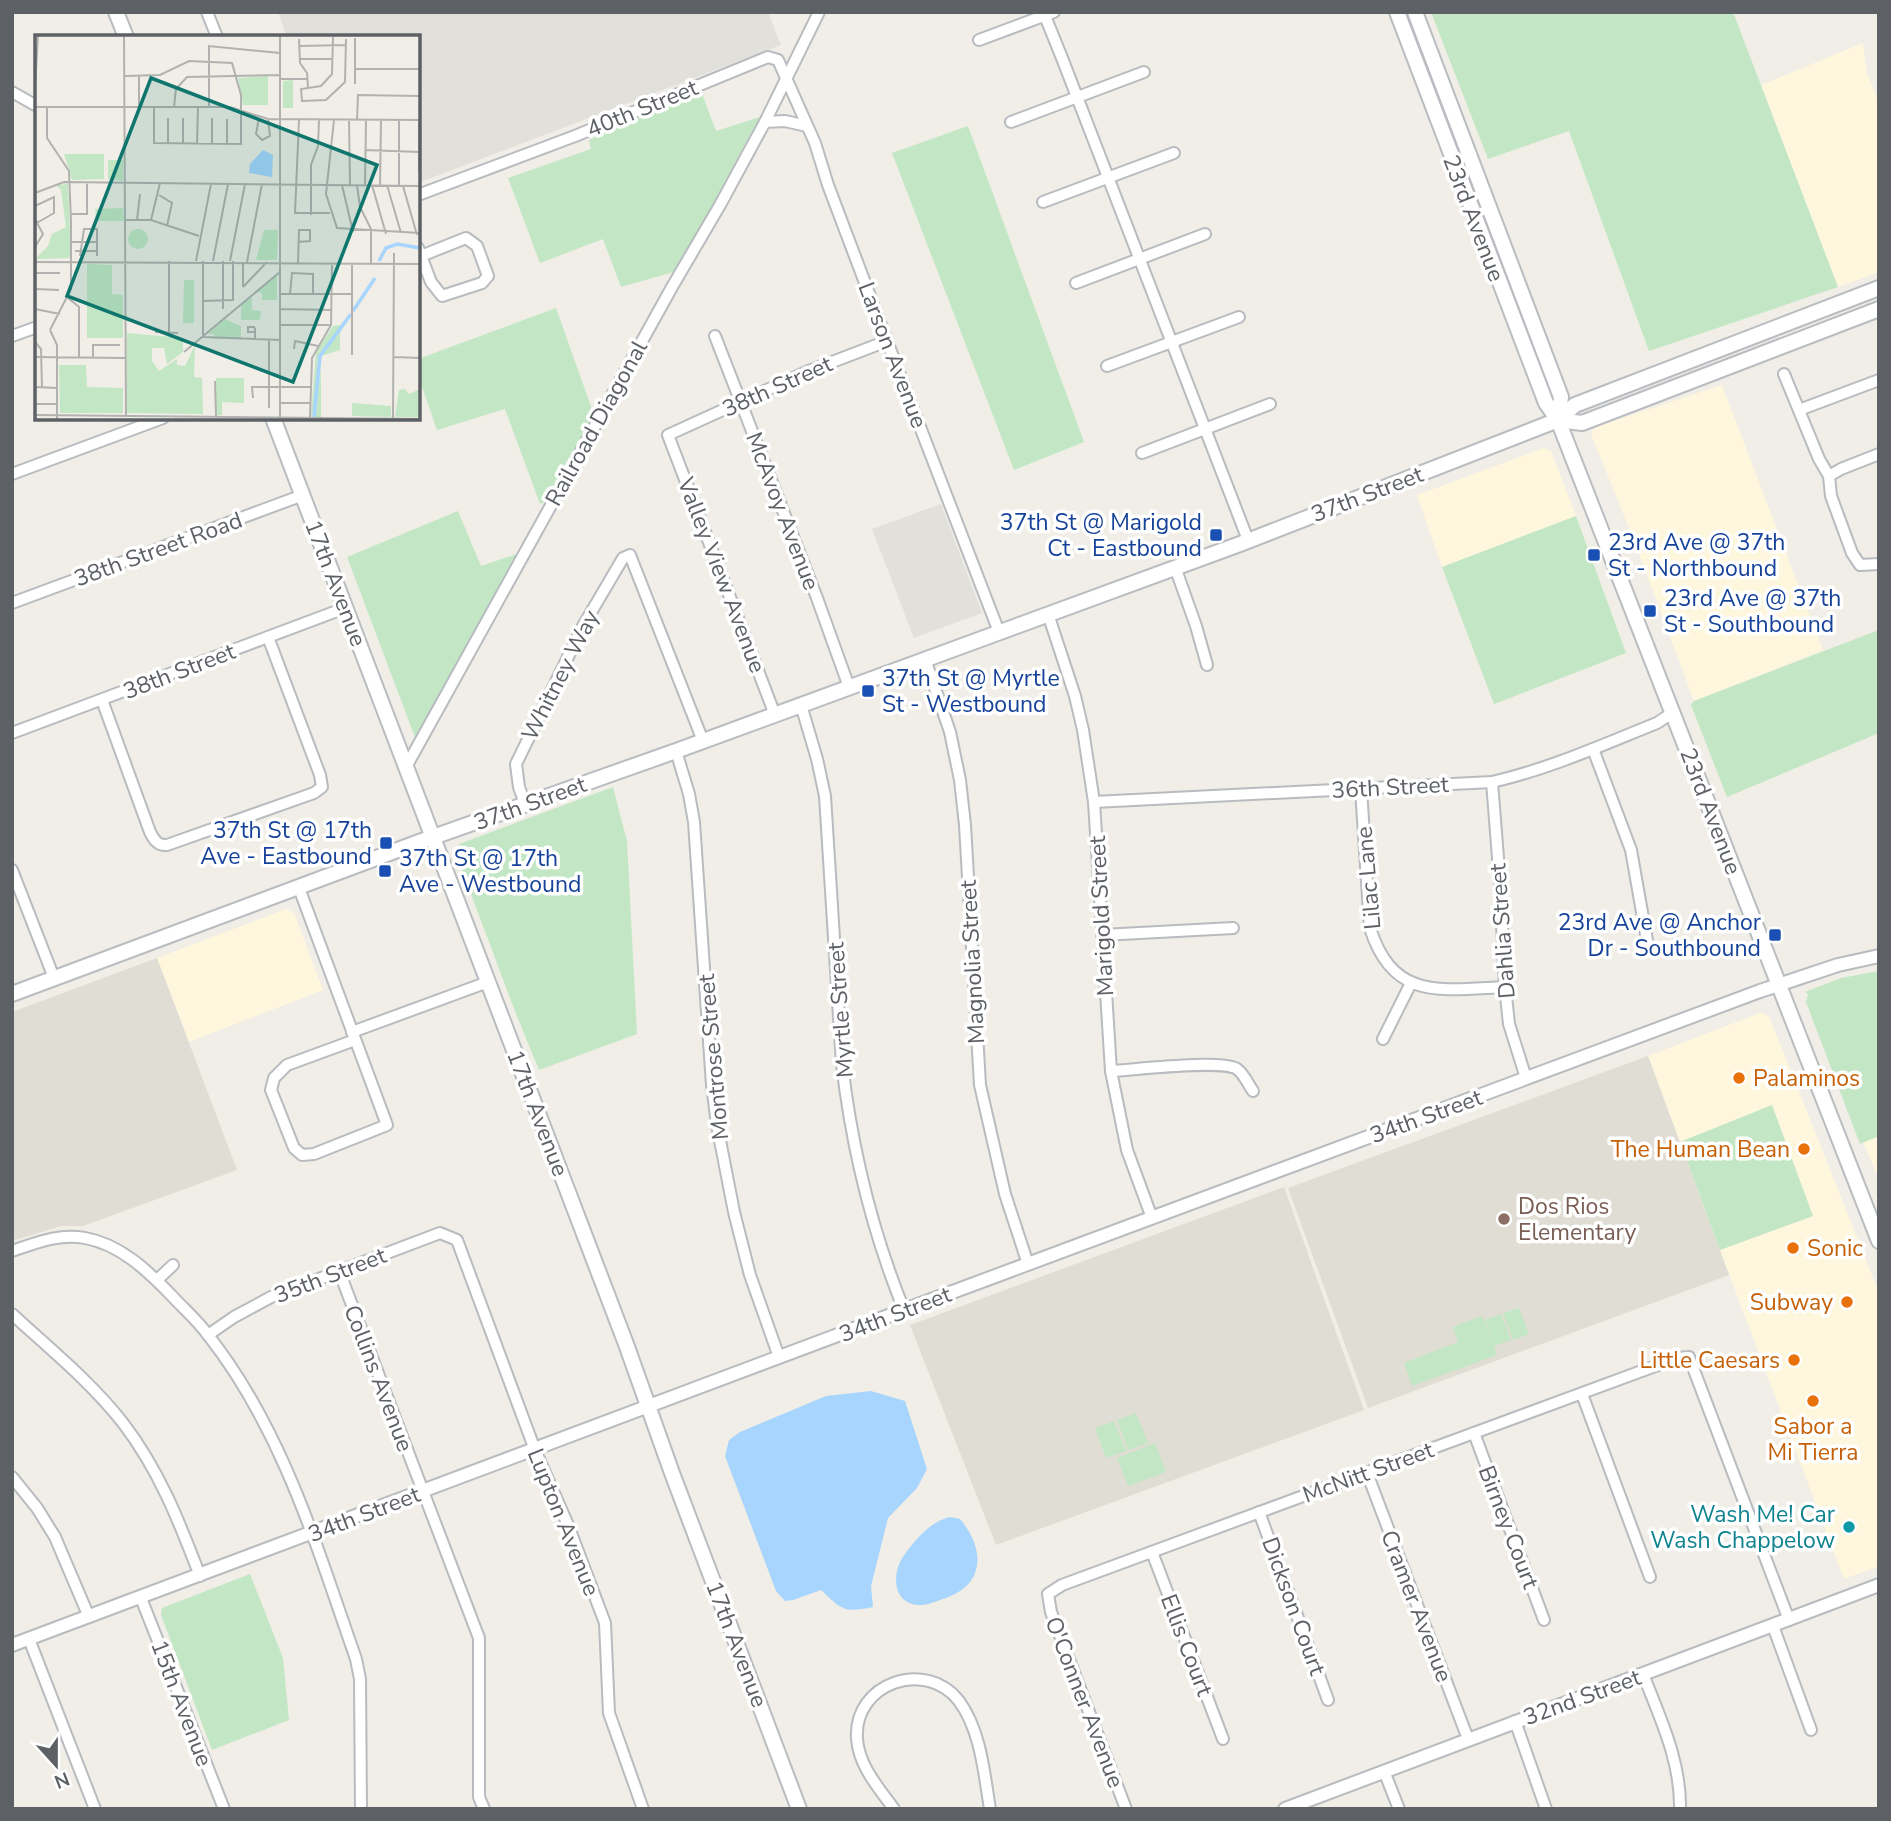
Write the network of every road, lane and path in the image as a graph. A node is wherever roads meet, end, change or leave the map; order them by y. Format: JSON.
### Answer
{"nodes":[{"id":1,"x":116,"y":12,"type":"edge"},
{"id":2,"x":207,"y":12,"type":"edge"},
{"id":3,"x":819,"y":12,"type":"edge"},
{"id":4,"x":1397,"y":12,"type":"edge"},
{"id":5,"x":1415,"y":12,"type":"edge"},
{"id":6,"x":1049,"y":14,"type":"edge"},
{"id":7,"x":125,"y":35,"type":"edge"},
{"id":8,"x":216,"y":35,"type":"edge"},
{"id":9,"x":979,"y":40,"type":"dead end"},
{"id":10,"x":1144,"y":72,"type":"dead end"},
{"id":11,"x":785,"y":79,"type":"junction"},
{"id":12,"x":12,"y":92,"type":"edge"},
{"id":13,"x":1077,"y":97,"type":"junction"},
{"id":14,"x":35,"y":105,"type":"dead end"},
{"id":15,"x":765,"y":122,"type":"junction"},
{"id":16,"x":1011,"y":122,"type":"dead end"},
{"id":17,"x":807,"y":126,"type":"junction"},
{"id":18,"x":1174,"y":153,"type":"dead end"},
{"id":19,"x":1108,"y":178,"type":"junction"},
{"id":20,"x":420,"y":194,"type":"edge"},
{"id":21,"x":1043,"y":202,"type":"dead end"},
{"id":22,"x":1205,"y":234,"type":"dead end"},
{"id":23,"x":420,"y":252,"type":"edge"},
{"id":24,"x":1140,"y":259,"type":"junction"},
{"id":25,"x":1076,"y":282,"type":"dead end"},
{"id":26,"x":1879,"y":288,"type":"edge"},
{"id":27,"x":1828,"y":308,"type":"junction"},
{"id":28,"x":1879,"y":309,"type":"edge"},
{"id":29,"x":1239,"y":317,"type":"dead end"},
{"id":30,"x":1835,"y":326,"type":"junction"},
{"id":31,"x":35,"y":328,"type":"edge"},
{"id":32,"x":715,"y":335,"type":"dead end"},
{"id":33,"x":12,"y":336,"type":"edge"},
{"id":34,"x":887,"y":341,"type":"junction"},
{"id":35,"x":1171,"y":342,"type":"junction"},
{"id":36,"x":1107,"y":366,"type":"dead end"},
{"id":37,"x":1784,"y":373,"type":"dead end"},
{"id":38,"x":1879,"y":380,"type":"edge"},
{"id":39,"x":741,"y":402,"type":"junction"},
{"id":40,"x":1270,"y":404,"type":"dead end"},
{"id":41,"x":1799,"y":410,"type":"junction"},
{"id":42,"x":158,"y":420,"type":"edge"},
{"id":43,"x":274,"y":420,"type":"edge"},
{"id":44,"x":1558,"y":420,"type":"junction"},
{"id":45,"x":1205,"y":428,"type":"junction"},
{"id":46,"x":668,"y":435,"type":"joint"},
{"id":47,"x":1142,"y":453,"type":"dead end"},
{"id":48,"x":1879,"y":454,"type":"edge"},
{"id":49,"x":12,"y":474,"type":"edge"},
{"id":50,"x":1829,"y":476,"type":"junction"},
{"id":51,"x":303,"y":495,"type":"junction"},
{"id":52,"x":1248,"y":540,"type":"junction"},
{"id":53,"x":1879,"y":564,"type":"edge"},
{"id":54,"x":1175,"y":567,"type":"junction"},
{"id":55,"x":12,"y":603,"type":"edge"},
{"id":56,"x":345,"y":608,"type":"junction"},
{"id":57,"x":1048,"y":614,"type":"junction"},
{"id":58,"x":999,"y":632,"type":"junction"},
{"id":59,"x":268,"y":637,"type":"junction"},
{"id":60,"x":925,"y":659,"type":"junction"},
{"id":61,"x":1207,"y":665,"type":"dead end"},
{"id":62,"x":849,"y":687,"type":"junction"},
{"id":63,"x":102,"y":699,"type":"junction"},
{"id":64,"x":801,"y":705,"type":"junction"},
{"id":65,"x":1672,"y":713,"type":"junction"},
{"id":66,"x":775,"y":715,"type":"junction"},
{"id":67,"x":12,"y":733,"type":"edge"},
{"id":68,"x":703,"y":741,"type":"junction"},
{"id":69,"x":1593,"y":749,"type":"junction"},
{"id":70,"x":676,"y":751,"type":"junction"},
{"id":71,"x":406,"y":767,"type":"junction"},
{"id":72,"x":1492,"y":782,"type":"junction"},
{"id":73,"x":1361,"y":789,"type":"junction"},
{"id":74,"x":1094,"y":802,"type":"junction"},
{"id":75,"x":526,"y":804,"type":"junction"},
{"id":76,"x":433,"y":837,"type":"junction"},
{"id":77,"x":12,"y":870,"type":"edge"},
{"id":78,"x":299,"y":888,"type":"junction"},
{"id":79,"x":1233,"y":928,"type":"dead end"},
{"id":80,"x":1102,"y":935,"type":"junction"},
{"id":81,"x":1648,"y":946,"type":"dead end"},
{"id":82,"x":1879,"y":956,"type":"edge"},
{"id":83,"x":54,"y":978,"type":"junction"},
{"id":84,"x":488,"y":982,"type":"junction"},
{"id":85,"x":1411,"y":983,"type":"junction"},
{"id":86,"x":1779,"y":985,"type":"junction"},
{"id":87,"x":1504,"y":987,"type":"junction"},
{"id":88,"x":12,"y":994,"type":"edge"},
{"id":89,"x":354,"y":1036,"type":"junction"},
{"id":90,"x":1383,"y":1039,"type":"dead end"},
{"id":91,"x":1111,"y":1072,"type":"junction"},
{"id":92,"x":1526,"y":1078,"type":"junction"},
{"id":93,"x":1253,"y":1091,"type":"dead end"},
{"id":94,"x":1152,"y":1218,"type":"junction"},
{"id":95,"x":457,"y":1240,"type":"joint"},
{"id":96,"x":1879,"y":1241,"type":"edge"},
{"id":97,"x":12,"y":1251,"type":"edge"},
{"id":98,"x":1028,"y":1264,"type":"junction"},
{"id":99,"x":173,"y":1265,"type":"dead end"},
{"id":100,"x":339,"y":1271,"type":"junction"},
{"id":101,"x":157,"y":1280,"type":"junction"},
{"id":102,"x":904,"y":1310,"type":"junction"},
{"id":103,"x":12,"y":1314,"type":"edge"},
{"id":104,"x":208,"y":1335,"type":"junction"},
{"id":105,"x":779,"y":1357,"type":"junction"},
{"id":106,"x":1582,"y":1394,"type":"junction"},
{"id":107,"x":649,"y":1407,"type":"junction"},
{"id":108,"x":1474,"y":1433,"type":"junction"},
{"id":109,"x":535,"y":1450,"type":"junction"},
{"id":110,"x":1367,"y":1473,"type":"junction"},
{"id":111,"x":12,"y":1477,"type":"edge"},
{"id":112,"x":423,"y":1492,"type":"junction"},
{"id":113,"x":1259,"y":1512,"type":"junction"},
{"id":114,"x":312,"y":1534,"type":"junction"},
{"id":115,"x":1152,"y":1552,"type":"junction"},
{"id":116,"x":201,"y":1576,"type":"junction"},
{"id":117,"x":1650,"y":1577,"type":"dead end"},
{"id":118,"x":1879,"y":1585,"type":"edge"},
{"id":119,"x":1048,"y":1594,"type":"joint"},
{"id":120,"x":141,"y":1598,"type":"junction"},
{"id":121,"x":89,"y":1617,"type":"junction"},
{"id":122,"x":1544,"y":1620,"type":"dead end"},
{"id":123,"x":1789,"y":1620,"type":"junction"},
{"id":124,"x":1773,"y":1626,"type":"junction"},
{"id":125,"x":29,"y":1639,"type":"junction"},
{"id":126,"x":12,"y":1645,"type":"edge"},
{"id":127,"x":1643,"y":1674,"type":"junction"},
{"id":128,"x":1328,"y":1700,"type":"dead end"},
{"id":129,"x":1515,"y":1721,"type":"junction"},
{"id":130,"x":1811,"y":1730,"type":"dead end"},
{"id":131,"x":1468,"y":1738,"type":"junction"},
{"id":132,"x":1223,"y":1739,"type":"dead end"},
{"id":133,"x":1384,"y":1771,"type":"junction"},
{"id":134,"x":95,"y":1809,"type":"edge"},
{"id":135,"x":224,"y":1809,"type":"edge"},
{"id":136,"x":361,"y":1809,"type":"edge"},
{"id":137,"x":484,"y":1809,"type":"edge"},
{"id":138,"x":643,"y":1809,"type":"edge"},
{"id":139,"x":799,"y":1809,"type":"edge"},
{"id":140,"x":894,"y":1809,"type":"edge"},
{"id":141,"x":990,"y":1809,"type":"edge"},
{"id":142,"x":1126,"y":1809,"type":"edge"},
{"id":143,"x":1285,"y":1809,"type":"edge"},
{"id":144,"x":1399,"y":1809,"type":"edge"},
{"id":145,"x":1546,"y":1809,"type":"edge"},
{"id":146,"x":1680,"y":1809,"type":"edge"}],
"edges":[{"from":1,"to":7,"type":"main road"},
{"from":2,"to":8,"type":"street"},
{"from":3,"to":11,"type":"street"},
{"from":4,"to":44,"type":"main road","name":"23rd Avenue"},
{"from":5,"to":44,"type":"main road","name":"23rd Avenue"},
{"from":6,"to":9,"type":"street"},
{"from":6,"to":13,"type":"street"},
{"from":10,"to":13,"type":"street"},
{"from":11,"to":15,"type":"street","name":"Railroad Diagonal"},
{"from":11,"to":17,"type":"street","name":"Larson Avenue"},
{"from":11,"to":20,"type":"street","name":"40th Street"},
{"from":12,"to":14,"type":"street"},
{"from":13,"to":16,"type":"street"},
{"from":13,"to":19,"type":"street"},
{"from":15,"to":17,"type":"street"},
{"from":15,"to":71,"type":"street","name":"Railroad Diagonal"},
{"from":17,"to":34,"type":"street","name":"Larson Avenue"},
{"from":18,"to":19,"type":"street"},
{"from":19,"to":21,"type":"street"},
{"from":19,"to":24,"type":"street"},
{"from":22,"to":24,"type":"street"},
{"from":23,"to":23,"type":"street"},
{"from":24,"to":25,"type":"street"},
{"from":24,"to":35,"type":"street"},
{"from":26,"to":27,"type":"main road","name":"37th Street"},
{"from":27,"to":30,"type":"main road"},
{"from":27,"to":44,"type":"main road","name":"37th Street"},
{"from":28,"to":30,"type":"main road","name":"37th Street"},
{"from":29,"to":35,"type":"street"},
{"from":30,"to":44,"type":"main road","name":"37th Street"},
{"from":31,"to":33,"type":"street"},
{"from":32,"to":39,"type":"street","name":"McAvoy Avenue"},
{"from":34,"to":39,"type":"street","name":"38th Street"},
{"from":34,"to":58,"type":"street","name":"Larson Avenue"},
{"from":35,"to":36,"type":"street"},
{"from":35,"to":45,"type":"street"},
{"from":37,"to":41,"type":"street"},
{"from":38,"to":41,"type":"street"},
{"from":39,"to":46,"type":"street","name":"38th Street"},
{"from":39,"to":62,"type":"street","name":"McAvoy Avenue"},
{"from":40,"to":45,"type":"street"},
{"from":41,"to":50,"type":"street"},
{"from":42,"to":49,"type":"street"},
{"from":43,"to":51,"type":"main road","name":"17th Avenue"},
{"from":44,"to":52,"type":"main road","name":"37th Street"},
{"from":44,"to":65,"type":"main road","name":"23rd Avenue"},
{"from":45,"to":47,"type":"street"},
{"from":45,"to":52,"type":"street"},
{"from":46,"to":66,"type":"street","name":"Valley View Avenue"},
{"from":48,"to":50,"type":"street"},
{"from":50,"to":53,"type":"street"},
{"from":51,"to":55,"type":"street","name":"38th Street Road"},
{"from":51,"to":56,"type":"main road","name":"17th Avenue"},
{"from":52,"to":54,"type":"main road","name":"37th Street"},
{"from":54,"to":57,"type":"main road","name":"37th Street"},
{"from":54,"to":61,"type":"street"},
{"from":56,"to":59,"type":"street","name":"38th Street"},
{"from":56,"to":71,"type":"main road","name":"17th Avenue"},
{"from":57,"to":58,"type":"main road","name":"37th Street"},
{"from":57,"to":74,"type":"street","name":"Marigold Street"},
{"from":58,"to":60,"type":"main road","name":"37th Street"},
{"from":59,"to":63,"type":"street","name":"38th Street"},
{"from":59,"to":63,"type":"street"},
{"from":60,"to":62,"type":"main road","name":"37th Street"},
{"from":60,"to":98,"type":"street","name":"Magnolia Street"},
{"from":62,"to":64,"type":"main road","name":"37th Street"},
{"from":63,"to":67,"type":"street","name":"38th Street"},
{"from":64,"to":66,"type":"main road","name":"37th Street"},
{"from":64,"to":102,"type":"street","name":"Myrtle Street"},
{"from":65,"to":69,"type":"street","name":"36th Street"},
{"from":65,"to":86,"type":"main road","name":"23rd Avenue"},
{"from":66,"to":68,"type":"main road","name":"37th Street"},
{"from":68,"to":70,"type":"main road","name":"37th Street"},
{"from":68,"to":75,"type":"street","name":"Whitney Way"},
{"from":69,"to":72,"type":"street","name":"36th Street"},
{"from":69,"to":81,"type":"street"},
{"from":70,"to":75,"type":"main road","name":"37th Street"},
{"from":70,"to":105,"type":"street","name":"Montrose Street"},
{"from":71,"to":76,"type":"main road","name":"17th Avenue"},
{"from":72,"to":73,"type":"street","name":"36th Street"},
{"from":72,"to":87,"type":"street","name":"Dahlia Street"},
{"from":73,"to":74,"type":"street","name":"36th Street"},
{"from":73,"to":85,"type":"street","name":"Lilac Lane"},
{"from":74,"to":80,"type":"street","name":"Marigold Street"},
{"from":75,"to":76,"type":"main road","name":"37th Street"},
{"from":76,"to":78,"type":"main road","name":"37th Street"},
{"from":76,"to":84,"type":"main road","name":"17th Avenue"},
{"from":77,"to":83,"type":"street"},
{"from":78,"to":83,"type":"main road","name":"37th Street"},
{"from":78,"to":89,"type":"street"},
{"from":79,"to":80,"type":"street"},
{"from":80,"to":91,"type":"street","name":"Marigold Street"},
{"from":82,"to":86,"type":"street","name":"34th Street"},
{"from":83,"to":88,"type":"main road","name":"37th Street"},
{"from":84,"to":89,"type":"street"},
{"from":84,"to":107,"type":"main road","name":"17th Avenue"},
{"from":85,"to":87,"type":"street"},
{"from":85,"to":90,"type":"street"},
{"from":86,"to":92,"type":"street","name":"34th Street"},
{"from":86,"to":96,"type":"main road","name":"23rd Avenue"},
{"from":87,"to":92,"type":"street","name":"Dahlia Street"},
{"from":89,"to":89,"type":"street"},
{"from":91,"to":93,"type":"street"},
{"from":91,"to":94,"type":"street","name":"Marigold Street"},
{"from":92,"to":94,"type":"street","name":"34th Street"},
{"from":94,"to":98,"type":"street","name":"34th Street"},
{"from":95,"to":100,"type":"street","name":"35th Street"},
{"from":95,"to":109,"type":"street","name":"Lupton Avenue"},
{"from":97,"to":101,"type":"street"},
{"from":98,"to":102,"type":"street","name":"34th Street"},
{"from":99,"to":101,"type":"street"},
{"from":100,"to":104,"type":"street","name":"35th Street"},
{"from":100,"to":112,"type":"street","name":"Collins Avenue"},
{"from":101,"to":104,"type":"street"},
{"from":102,"to":105,"type":"street","name":"34th Street"},
{"from":103,"to":116,"type":"street"},
{"from":104,"to":114,"type":"street"},
{"from":105,"to":107,"type":"street","name":"34th Street"},
{"from":106,"to":108,"type":"street","name":"McNitt Street"},
{"from":106,"to":117,"type":"street"},
{"from":106,"to":123,"type":"street","name":"McNitt Street"},
{"from":107,"to":109,"type":"street","name":"34th Street"},
{"from":107,"to":139,"type":"main road","name":"17th Avenue"},
{"from":108,"to":110,"type":"street","name":"McNitt Street"},
{"from":108,"to":122,"type":"street","name":"Birney Court"},
{"from":109,"to":112,"type":"street","name":"34th Street"},
{"from":109,"to":138,"type":"street","name":"Lupton Avenue"},
{"from":110,"to":113,"type":"street","name":"McNitt Street"},
{"from":110,"to":131,"type":"street","name":"Cramer Avenue"},
{"from":111,"to":121,"type":"street"},
{"from":112,"to":114,"type":"street","name":"34th Street"},
{"from":112,"to":137,"type":"street","name":"Collins Avenue"},
{"from":113,"to":115,"type":"street","name":"McNitt Street"},
{"from":113,"to":128,"type":"street","name":"Dickson Court"},
{"from":114,"to":116,"type":"street","name":"34th Street"},
{"from":114,"to":136,"type":"street"},
{"from":115,"to":119,"type":"street","name":"McNitt Street"},
{"from":115,"to":132,"type":"street","name":"Ellis Court"},
{"from":116,"to":120,"type":"street","name":"34th Street"},
{"from":118,"to":123,"type":"street","name":"32nd Street"},
{"from":119,"to":142,"type":"street","name":"O'Conner Avenue"},
{"from":120,"to":121,"type":"street","name":"34th Street"},
{"from":120,"to":135,"type":"street","name":"15th Avenue"},
{"from":121,"to":125,"type":"street","name":"34th Street"},
{"from":123,"to":124,"type":"street","name":"32nd Street"},
{"from":124,"to":127,"type":"street","name":"32nd Street"},
{"from":124,"to":130,"type":"street"},
{"from":125,"to":126,"type":"street","name":"34th Street"},
{"from":125,"to":134,"type":"street"},
{"from":127,"to":129,"type":"street","name":"32nd Street"},
{"from":127,"to":146,"type":"street"},
{"from":129,"to":131,"type":"street","name":"32nd Street"},
{"from":129,"to":145,"type":"street"},
{"from":131,"to":133,"type":"street","name":"32nd Street"},
{"from":133,"to":143,"type":"street","name":"32nd Street"},
{"from":133,"to":144,"type":"street"},
{"from":140,"to":141,"type":"street"}]}
